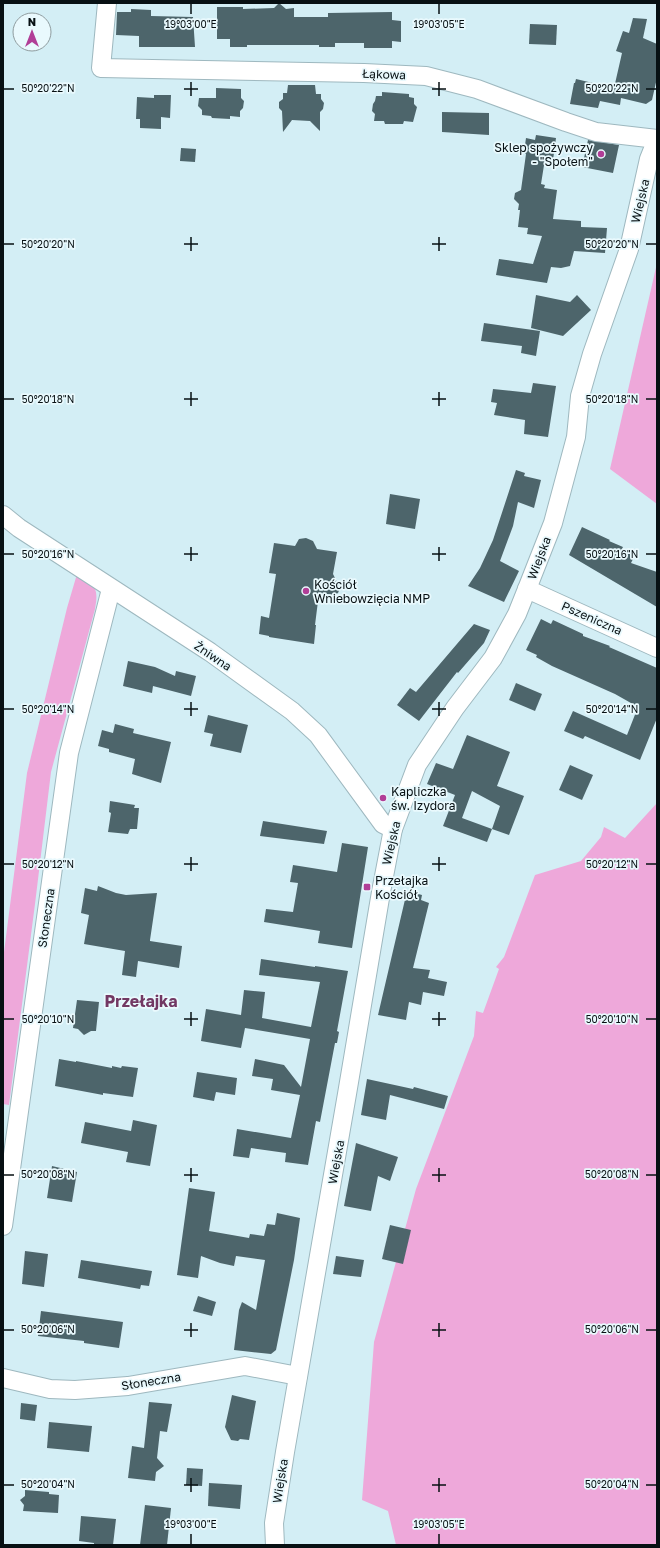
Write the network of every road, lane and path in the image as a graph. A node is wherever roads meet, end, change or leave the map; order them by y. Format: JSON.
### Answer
{"nodes":[{"id":1,"x":107,"y":3,"type":"edge"},
{"id":2,"x":657,"y":139,"type":"edge"},
{"id":3,"x":3,"y":515,"type":"edge"},
{"id":4,"x":111,"y":589,"type":"junction"},
{"id":5,"x":527,"y":589,"type":"junction"},
{"id":6,"x":657,"y":648,"type":"edge"},
{"id":7,"x":393,"y":828,"type":"junction"},
{"id":8,"x":3,"y":1226,"type":"edge"},
{"id":9,"x":298,"y":1376,"type":"junction"},
{"id":10,"x":3,"y":1378,"type":"edge"},
{"id":11,"x":276,"y":1545,"type":"edge"}],
"edges":[{"from":1,"to":2,"type":"street","name":"Łąkowa"},
{"from":2,"to":5,"type":"street","name":"Wiejska"},
{"from":3,"to":4,"type":"street","name":"Żniwna"},
{"from":4,"to":7,"type":"street","name":"Żniwna"},
{"from":4,"to":8,"type":"street","name":"Słoneczna"},
{"from":5,"to":6,"type":"street","name":"Pszeniczna"},
{"from":5,"to":7,"type":"street","name":"Wiejska"},
{"from":7,"to":9,"type":"street","name":"Wiejska"},
{"from":9,"to":10,"type":"street","name":"Słoneczna"},
{"from":9,"to":11,"type":"street","name":"Wiejska"}]}
